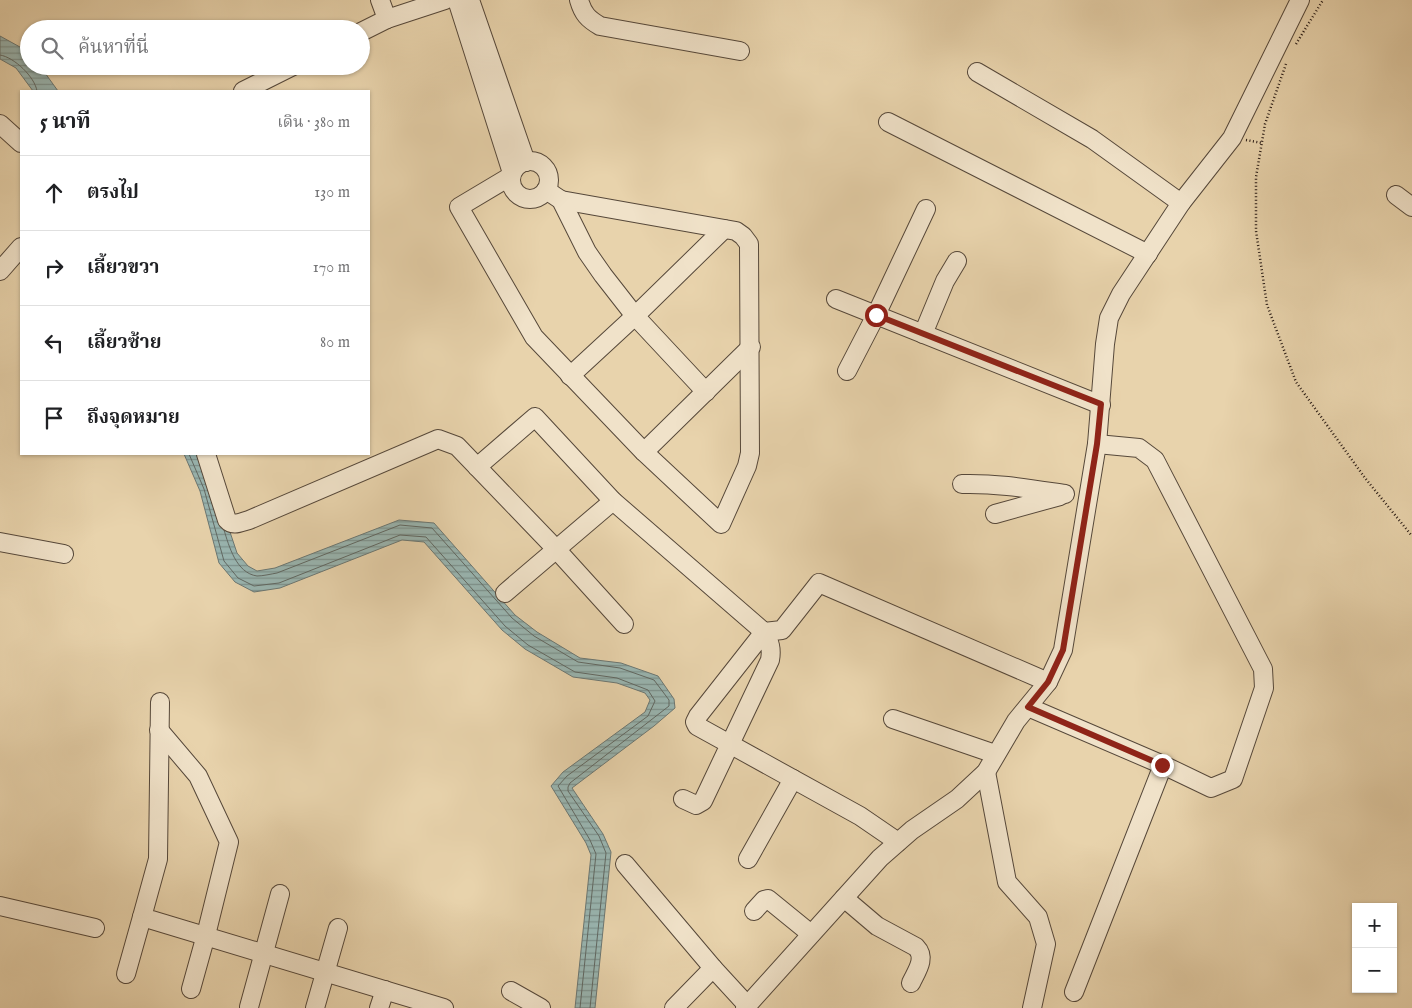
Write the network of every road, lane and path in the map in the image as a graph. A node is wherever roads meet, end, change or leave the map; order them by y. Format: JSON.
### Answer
{"nodes":[{"id":1,"x":380,"y":0,"type":"edge"},
{"id":2,"x":446,"y":0,"type":"edge"},
{"id":3,"x":457,"y":0,"type":"edge"},
{"id":4,"x":470,"y":0,"type":"edge"},
{"id":5,"x":579,"y":0,"type":"edge"},
{"id":6,"x":1300,"y":0,"type":"edge"},
{"id":7,"x":1323,"y":0,"type":"edge"},
{"id":8,"x":387,"y":20,"type":"junction"},
{"id":9,"x":370,"y":28,"type":"edge"},
{"id":10,"x":1294,"y":47,"type":"dead end"},
{"id":11,"x":740,"y":51,"type":"dead end"},
{"id":12,"x":1286,"y":64,"type":"dead end"},
{"id":13,"x":976,"y":72,"type":"dead end"},
{"id":14,"x":275,"y":75,"type":"edge"},
{"id":15,"x":245,"y":90,"type":"edge"},
{"id":16,"x":888,"y":122,"type":"dead end"},
{"id":17,"x":0,"y":124,"type":"edge"},
{"id":18,"x":20,"y":143,"type":"edge"},
{"id":19,"x":526,"y":162,"type":"junction"},
{"id":20,"x":512,"y":175,"type":"junction"},
{"id":21,"x":546,"y":190,"type":"junction"},
{"id":22,"x":1396,"y":195,"type":"dead end"},
{"id":23,"x":561,"y":200,"type":"junction"},
{"id":24,"x":1181,"y":203,"type":"junction"},
{"id":25,"x":1412,"y":208,"type":"edge"},
{"id":26,"x":926,"y":209,"type":"dead end"},
{"id":27,"x":724,"y":228,"type":"junction"},
{"id":28,"x":20,"y":248,"type":"edge"},
{"id":29,"x":1148,"y":254,"type":"junction"},
{"id":30,"x":957,"y":261,"type":"dead end"},
{"id":31,"x":0,"y":270,"type":"edge"},
{"id":32,"x":836,"y":299,"type":"dead end"},
{"id":33,"x":876,"y":315,"type":"junction"},
{"id":34,"x":635,"y":316,"type":"junction"},
{"id":35,"x":923,"y":334,"type":"junction"},
{"id":36,"x":751,"y":347,"type":"junction"},
{"id":37,"x":847,"y":371,"type":"dead end"},
{"id":38,"x":570,"y":376,"type":"junction"},
{"id":39,"x":706,"y":392,"type":"junction"},
{"id":40,"x":1101,"y":404,"type":"junction"},
{"id":41,"x":1097,"y":444,"type":"junction"},
{"id":42,"x":644,"y":452,"type":"junction"},
{"id":43,"x":206,"y":455,"type":"edge"},
{"id":44,"x":477,"y":467,"type":"junction"},
{"id":45,"x":962,"y":484,"type":"dead end"},
{"id":46,"x":1065,"y":494,"type":"junction"},
{"id":47,"x":1088,"y":496,"type":"junction"},
{"id":48,"x":613,"y":501,"type":"junction"},
{"id":49,"x":995,"y":514,"type":"dead end"},
{"id":50,"x":1412,"y":536,"type":"edge"},
{"id":51,"x":0,"y":542,"type":"edge"},
{"id":52,"x":556,"y":548,"type":"junction"},
{"id":53,"x":64,"y":554,"type":"dead end"},
{"id":54,"x":505,"y":592,"type":"dead end"},
{"id":55,"x":624,"y":624,"type":"dead end"},
{"id":56,"x":764,"y":632,"type":"junction"},
{"id":57,"x":1048,"y":682,"type":"junction"},
{"id":58,"x":160,"y":702,"type":"dead end"},
{"id":59,"x":1028,"y":707,"type":"junction"},
{"id":60,"x":893,"y":720,"type":"dead end"},
{"id":61,"x":159,"y":730,"type":"junction"},
{"id":62,"x":731,"y":745,"type":"junction"},
{"id":63,"x":996,"y":754,"type":"junction"},
{"id":64,"x":1162,"y":765,"type":"junction"},
{"id":65,"x":986,"y":772,"type":"junction"},
{"id":66,"x":793,"y":779,"type":"junction"},
{"id":67,"x":683,"y":799,"type":"dead end"},
{"id":68,"x":898,"y":842,"type":"junction"},
{"id":69,"x":748,"y":859,"type":"dead end"},
{"id":70,"x":625,"y":864,"type":"dead end"},
{"id":71,"x":280,"y":894,"type":"dead end"},
{"id":72,"x":844,"y":898,"type":"junction"},
{"id":73,"x":0,"y":906,"type":"edge"},
{"id":74,"x":754,"y":911,"type":"dead end"},
{"id":75,"x":142,"y":917,"type":"junction"},
{"id":76,"x":95,"y":928,"type":"dead end"},
{"id":77,"x":338,"y":928,"type":"dead end"},
{"id":78,"x":811,"y":934,"type":"junction"},
{"id":79,"x":206,"y":935,"type":"junction"},
{"id":80,"x":264,"y":952,"type":"junction"},
{"id":81,"x":713,"y":968,"type":"junction"},
{"id":82,"x":325,"y":972,"type":"junction"},
{"id":83,"x":126,"y":974,"type":"dead end"},
{"id":84,"x":911,"y":983,"type":"dead end"},
{"id":85,"x":191,"y":989,"type":"dead end"},
{"id":86,"x":384,"y":990,"type":"junction"},
{"id":87,"x":512,"y":991,"type":"dead end"},
{"id":88,"x":1074,"y":992,"type":"dead end"},
{"id":89,"x":249,"y":1007,"type":"edge"},
{"id":90,"x":746,"y":1007,"type":"edge"},
{"id":91,"x":315,"y":1008,"type":"edge"},
{"id":92,"x":379,"y":1008,"type":"edge"},
{"id":93,"x":443,"y":1008,"type":"edge"},
{"id":94,"x":541,"y":1008,"type":"edge"},
{"id":95,"x":674,"y":1008,"type":"edge"},
{"id":96,"x":1032,"y":1008,"type":"edge"}],
"edges":[{"from":1,"to":8,"type":"street"},
{"from":2,"to":8,"type":"street"},
{"from":3,"to":20,"type":"street"},
{"from":4,"to":19,"type":"street"},
{"from":5,"to":11,"type":"street"},
{"from":6,"to":24,"type":"street"},
{"from":7,"to":10,"type":"path"},
{"from":8,"to":9,"type":"street"},
{"from":12,"to":50,"type":"path"},
{"from":13,"to":24,"type":"street"},
{"from":14,"to":15,"type":"street"},
{"from":16,"to":29,"type":"street"},
{"from":17,"to":18,"type":"street"},
{"from":19,"to":20,"type":"street"},
{"from":19,"to":21,"type":"street"},
{"from":20,"to":21,"type":"street"},
{"from":20,"to":38,"type":"street"},
{"from":21,"to":23,"type":"street"},
{"from":22,"to":25,"type":"street"},
{"from":23,"to":27,"type":"street"},
{"from":23,"to":34,"type":"street"},
{"from":24,"to":29,"type":"street"},
{"from":26,"to":33,"type":"street"},
{"from":27,"to":34,"type":"street"},
{"from":27,"to":36,"type":"street"},
{"from":28,"to":31,"type":"street"},
{"from":29,"to":40,"type":"street"},
{"from":30,"to":35,"type":"street"},
{"from":32,"to":33,"type":"street"},
{"from":33,"to":35,"type":"street"},
{"from":33,"to":37,"type":"street"},
{"from":34,"to":38,"type":"street"},
{"from":34,"to":39,"type":"street"},
{"from":35,"to":40,"type":"street"},
{"from":36,"to":39,"type":"street"},
{"from":36,"to":42,"type":"street"},
{"from":38,"to":42,"type":"street"},
{"from":39,"to":42,"type":"street"},
{"from":40,"to":41,"type":"street"},
{"from":41,"to":47,"type":"street"},
{"from":41,"to":64,"type":"street"},
{"from":43,"to":44,"type":"street"},
{"from":44,"to":48,"type":"street"},
{"from":44,"to":52,"type":"street"},
{"from":45,"to":46,"type":"street"},
{"from":46,"to":47,"type":"street"},
{"from":46,"to":49,"type":"street"},
{"from":47,"to":57,"type":"street"},
{"from":48,"to":52,"type":"street"},
{"from":48,"to":56,"type":"street"},
{"from":51,"to":53,"type":"street"},
{"from":52,"to":54,"type":"street"},
{"from":52,"to":55,"type":"street"},
{"from":56,"to":57,"type":"street"},
{"from":56,"to":62,"type":"street"},
{"from":56,"to":62,"type":"street"},
{"from":57,"to":59,"type":"street"},
{"from":58,"to":61,"type":"street"},
{"from":59,"to":63,"type":"street"},
{"from":59,"to":64,"type":"street"},
{"from":60,"to":63,"type":"street"},
{"from":61,"to":75,"type":"street"},
{"from":61,"to":79,"type":"street"},
{"from":62,"to":66,"type":"street"},
{"from":62,"to":67,"type":"street"},
{"from":63,"to":65,"type":"street"},
{"from":64,"to":88,"type":"street"},
{"from":65,"to":68,"type":"street"},
{"from":65,"to":96,"type":"street"},
{"from":66,"to":68,"type":"street"},
{"from":66,"to":69,"type":"street"},
{"from":68,"to":72,"type":"street"},
{"from":70,"to":81,"type":"street"},
{"from":71,"to":80,"type":"street"},
{"from":72,"to":78,"type":"street"},
{"from":72,"to":84,"type":"street"},
{"from":73,"to":76,"type":"street"},
{"from":74,"to":78,"type":"street"},
{"from":75,"to":79,"type":"street"},
{"from":75,"to":83,"type":"street"},
{"from":77,"to":82,"type":"street"},
{"from":78,"to":90,"type":"street"},
{"from":79,"to":80,"type":"street"},
{"from":79,"to":85,"type":"street"},
{"from":80,"to":82,"type":"street"},
{"from":80,"to":89,"type":"street"},
{"from":81,"to":90,"type":"street"},
{"from":81,"to":95,"type":"street"},
{"from":82,"to":86,"type":"street"},
{"from":82,"to":91,"type":"street"},
{"from":86,"to":92,"type":"street"},
{"from":86,"to":93,"type":"street"},
{"from":87,"to":94,"type":"street"}]}
